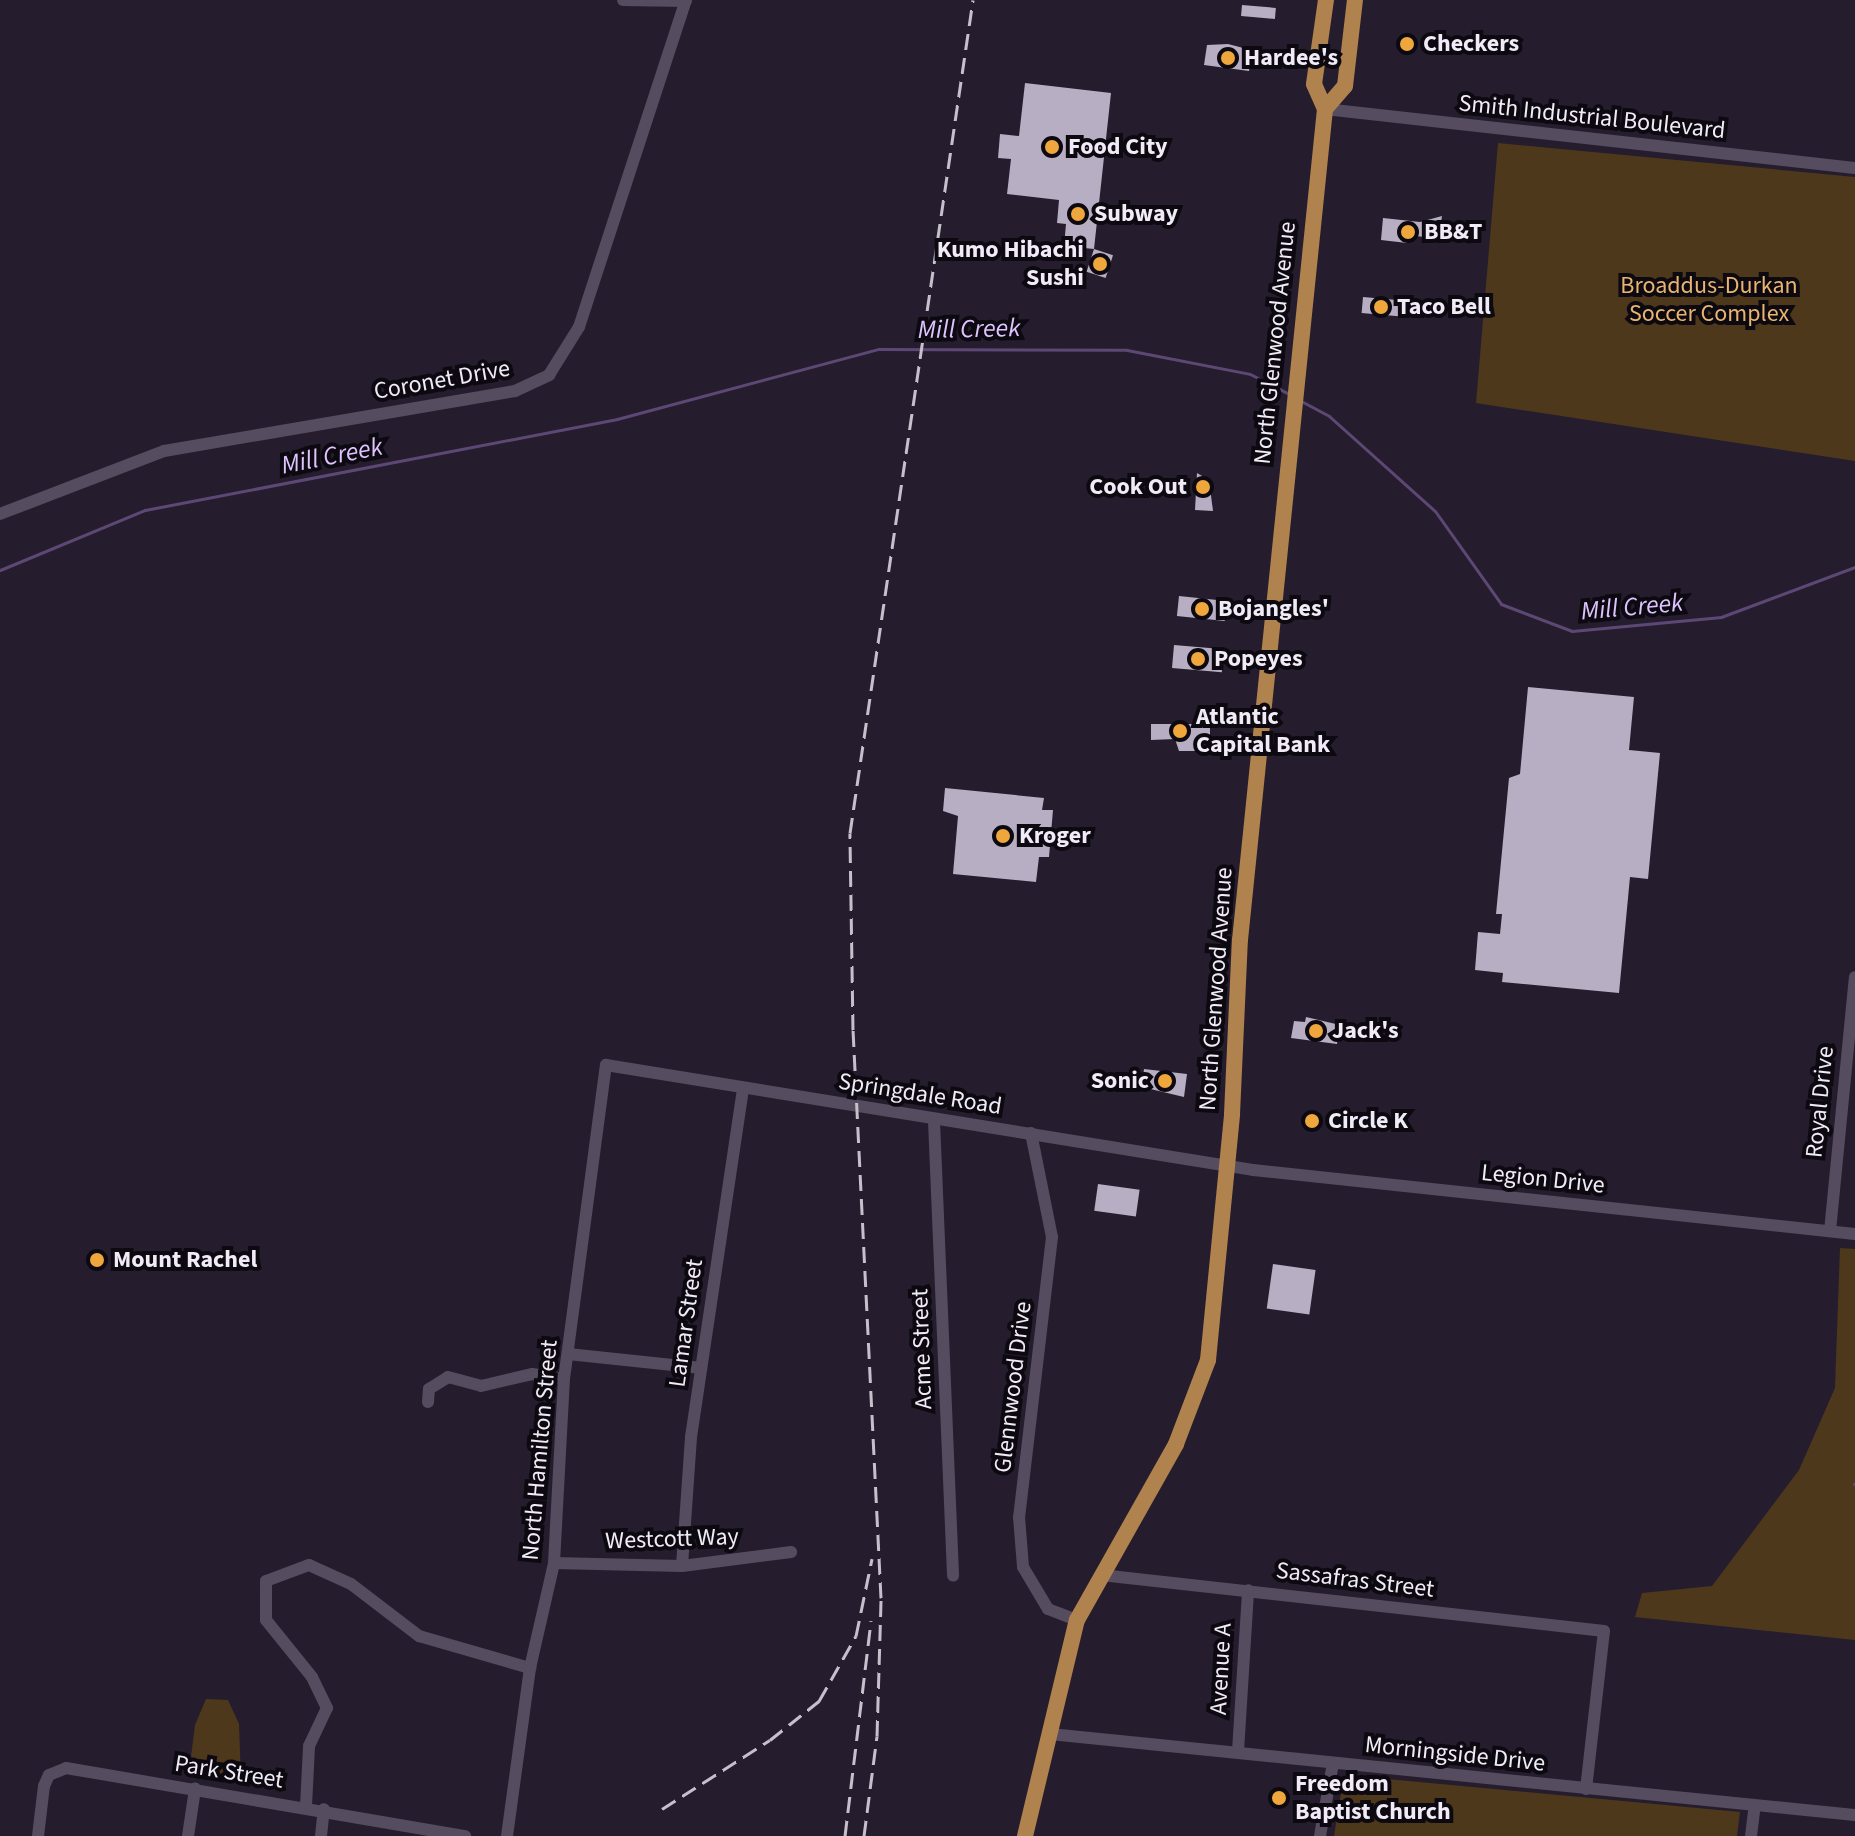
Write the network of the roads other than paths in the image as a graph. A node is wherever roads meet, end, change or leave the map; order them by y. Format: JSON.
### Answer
{"nodes":[{"id":1,"x":623,"y":0,"type":"edge"},
{"id":2,"x":1326,"y":0,"type":"edge"},
{"id":3,"x":1355,"y":0,"type":"edge"},
{"id":4,"x":686,"y":1,"type":"edge"},
{"id":5,"x":1325,"y":109,"type":"junction"},
{"id":6,"x":1855,"y":168,"type":"edge"},
{"id":7,"x":0,"y":514,"type":"edge"},
{"id":8,"x":1855,"y":977,"type":"edge"},
{"id":9,"x":606,"y":1065,"type":"joint"},
{"id":10,"x":743,"y":1088,"type":"junction"},
{"id":11,"x":934,"y":1121,"type":"junction"},
{"id":12,"x":1031,"y":1133,"type":"junction"},
{"id":13,"x":1228,"y":1162,"type":"junction"},
{"id":14,"x":1830,"y":1231,"type":"junction"},
{"id":15,"x":1855,"y":1234,"type":"edge"},
{"id":16,"x":568,"y":1354,"type":"junction"},
{"id":17,"x":701,"y":1368,"type":"junction"},
{"id":18,"x":564,"y":1379,"type":"junction"},
{"id":19,"x":428,"y":1402,"type":"dead end"},
{"id":20,"x":791,"y":1552,"type":"dead end"},
{"id":21,"x":554,"y":1563,"type":"junction"},
{"id":22,"x":682,"y":1566,"type":"junction"},
{"id":23,"x":1101,"y":1575,"type":"junction"},
{"id":24,"x":953,"y":1576,"type":"dead end"},
{"id":25,"x":1248,"y":1590,"type":"junction"},
{"id":26,"x":1077,"y":1620,"type":"junction"},
{"id":27,"x":530,"y":1668,"type":"junction"},
{"id":28,"x":1050,"y":1734,"type":"junction"},
{"id":29,"x":1238,"y":1751,"type":"junction"},
{"id":30,"x":1333,"y":1763,"type":"junction"},
{"id":31,"x":195,"y":1789,"type":"junction"},
{"id":32,"x":1586,"y":1789,"type":"junction"},
{"id":33,"x":1755,"y":1805,"type":"junction"},
{"id":34,"x":306,"y":1806,"type":"junction"},
{"id":35,"x":324,"y":1809,"type":"junction"},
{"id":36,"x":1855,"y":1815,"type":"edge"},
{"id":37,"x":38,"y":1836,"type":"edge"},
{"id":38,"x":188,"y":1836,"type":"edge"},
{"id":39,"x":321,"y":1836,"type":"edge"},
{"id":40,"x":465,"y":1836,"type":"edge"},
{"id":41,"x":507,"y":1836,"type":"edge"},
{"id":42,"x":1025,"y":1836,"type":"edge"},
{"id":43,"x":1320,"y":1836,"type":"edge"},
{"id":44,"x":1751,"y":1836,"type":"edge"}],
"edges":[{"from":1,"to":4,"type":"street"},
{"from":2,"to":5,"type":"main road","name":"North Glenwood Avenue"},
{"from":3,"to":5,"type":"main road","name":"North Glenwood Avenue"},
{"from":4,"to":7,"type":"street","name":"Coronet Drive"},
{"from":5,"to":6,"type":"street","name":"Smith Industrial Boulevard"},
{"from":5,"to":13,"type":"main road","name":"North Glenwood Avenue"},
{"from":8,"to":14,"type":"street","name":"Royal Drive"},
{"from":9,"to":10,"type":"street","name":"Springdale Road"},
{"from":9,"to":16,"type":"street","name":"North Hamilton Street"},
{"from":10,"to":11,"type":"street","name":"Springdale Road"},
{"from":10,"to":17,"type":"street","name":"Lamar Street"},
{"from":11,"to":12,"type":"street","name":"Springdale Road"},
{"from":11,"to":24,"type":"street","name":"Acme Street"},
{"from":12,"to":13,"type":"street","name":"Springdale Road"},
{"from":12,"to":26,"type":"street","name":"Glennwood Drive"},
{"from":13,"to":14,"type":"street","name":"Legion Drive"},
{"from":13,"to":23,"type":"main road","name":"North Glenwood Avenue"},
{"from":14,"to":15,"type":"street","name":"Legion Drive"},
{"from":16,"to":17,"type":"street"},
{"from":16,"to":18,"type":"street","name":"North Hamilton Street"},
{"from":17,"to":22,"type":"street","name":"Lamar Street"},
{"from":18,"to":19,"type":"street"},
{"from":18,"to":21,"type":"street","name":"North Hamilton Street"},
{"from":20,"to":22,"type":"street","name":"Westcott Way"},
{"from":21,"to":22,"type":"street","name":"Westcott Way"},
{"from":21,"to":27,"type":"street","name":"North Hamilton Street"},
{"from":23,"to":25,"type":"street","name":"Sassafras Street"},
{"from":23,"to":26,"type":"main road","name":"North Glenwood Avenue"},
{"from":25,"to":29,"type":"street","name":"Avenue A"},
{"from":25,"to":32,"type":"street","name":"Sassafras Street"},
{"from":26,"to":28,"type":"main road","name":"North Glenwood Avenue"},
{"from":27,"to":34,"type":"street"},
{"from":27,"to":41,"type":"street","name":"North Hamilton Street"},
{"from":28,"to":29,"type":"street","name":"Morningside Drive"},
{"from":28,"to":42,"type":"main road","name":"North Glenwood Avenue"},
{"from":29,"to":30,"type":"street","name":"Morningside Drive"},
{"from":30,"to":32,"type":"street","name":"Morningside Drive"},
{"from":30,"to":43,"type":"street"},
{"from":31,"to":34,"type":"street","name":"Park Street"},
{"from":31,"to":37,"type":"street","name":"Park Street"},
{"from":31,"to":38,"type":"street"},
{"from":32,"to":33,"type":"street","name":"Morningside Drive"},
{"from":33,"to":36,"type":"street","name":"Morningside Drive"},
{"from":33,"to":44,"type":"street"},
{"from":34,"to":35,"type":"street","name":"Park Street"},
{"from":35,"to":39,"type":"street"},
{"from":35,"to":40,"type":"street","name":"Park Street"}]}
